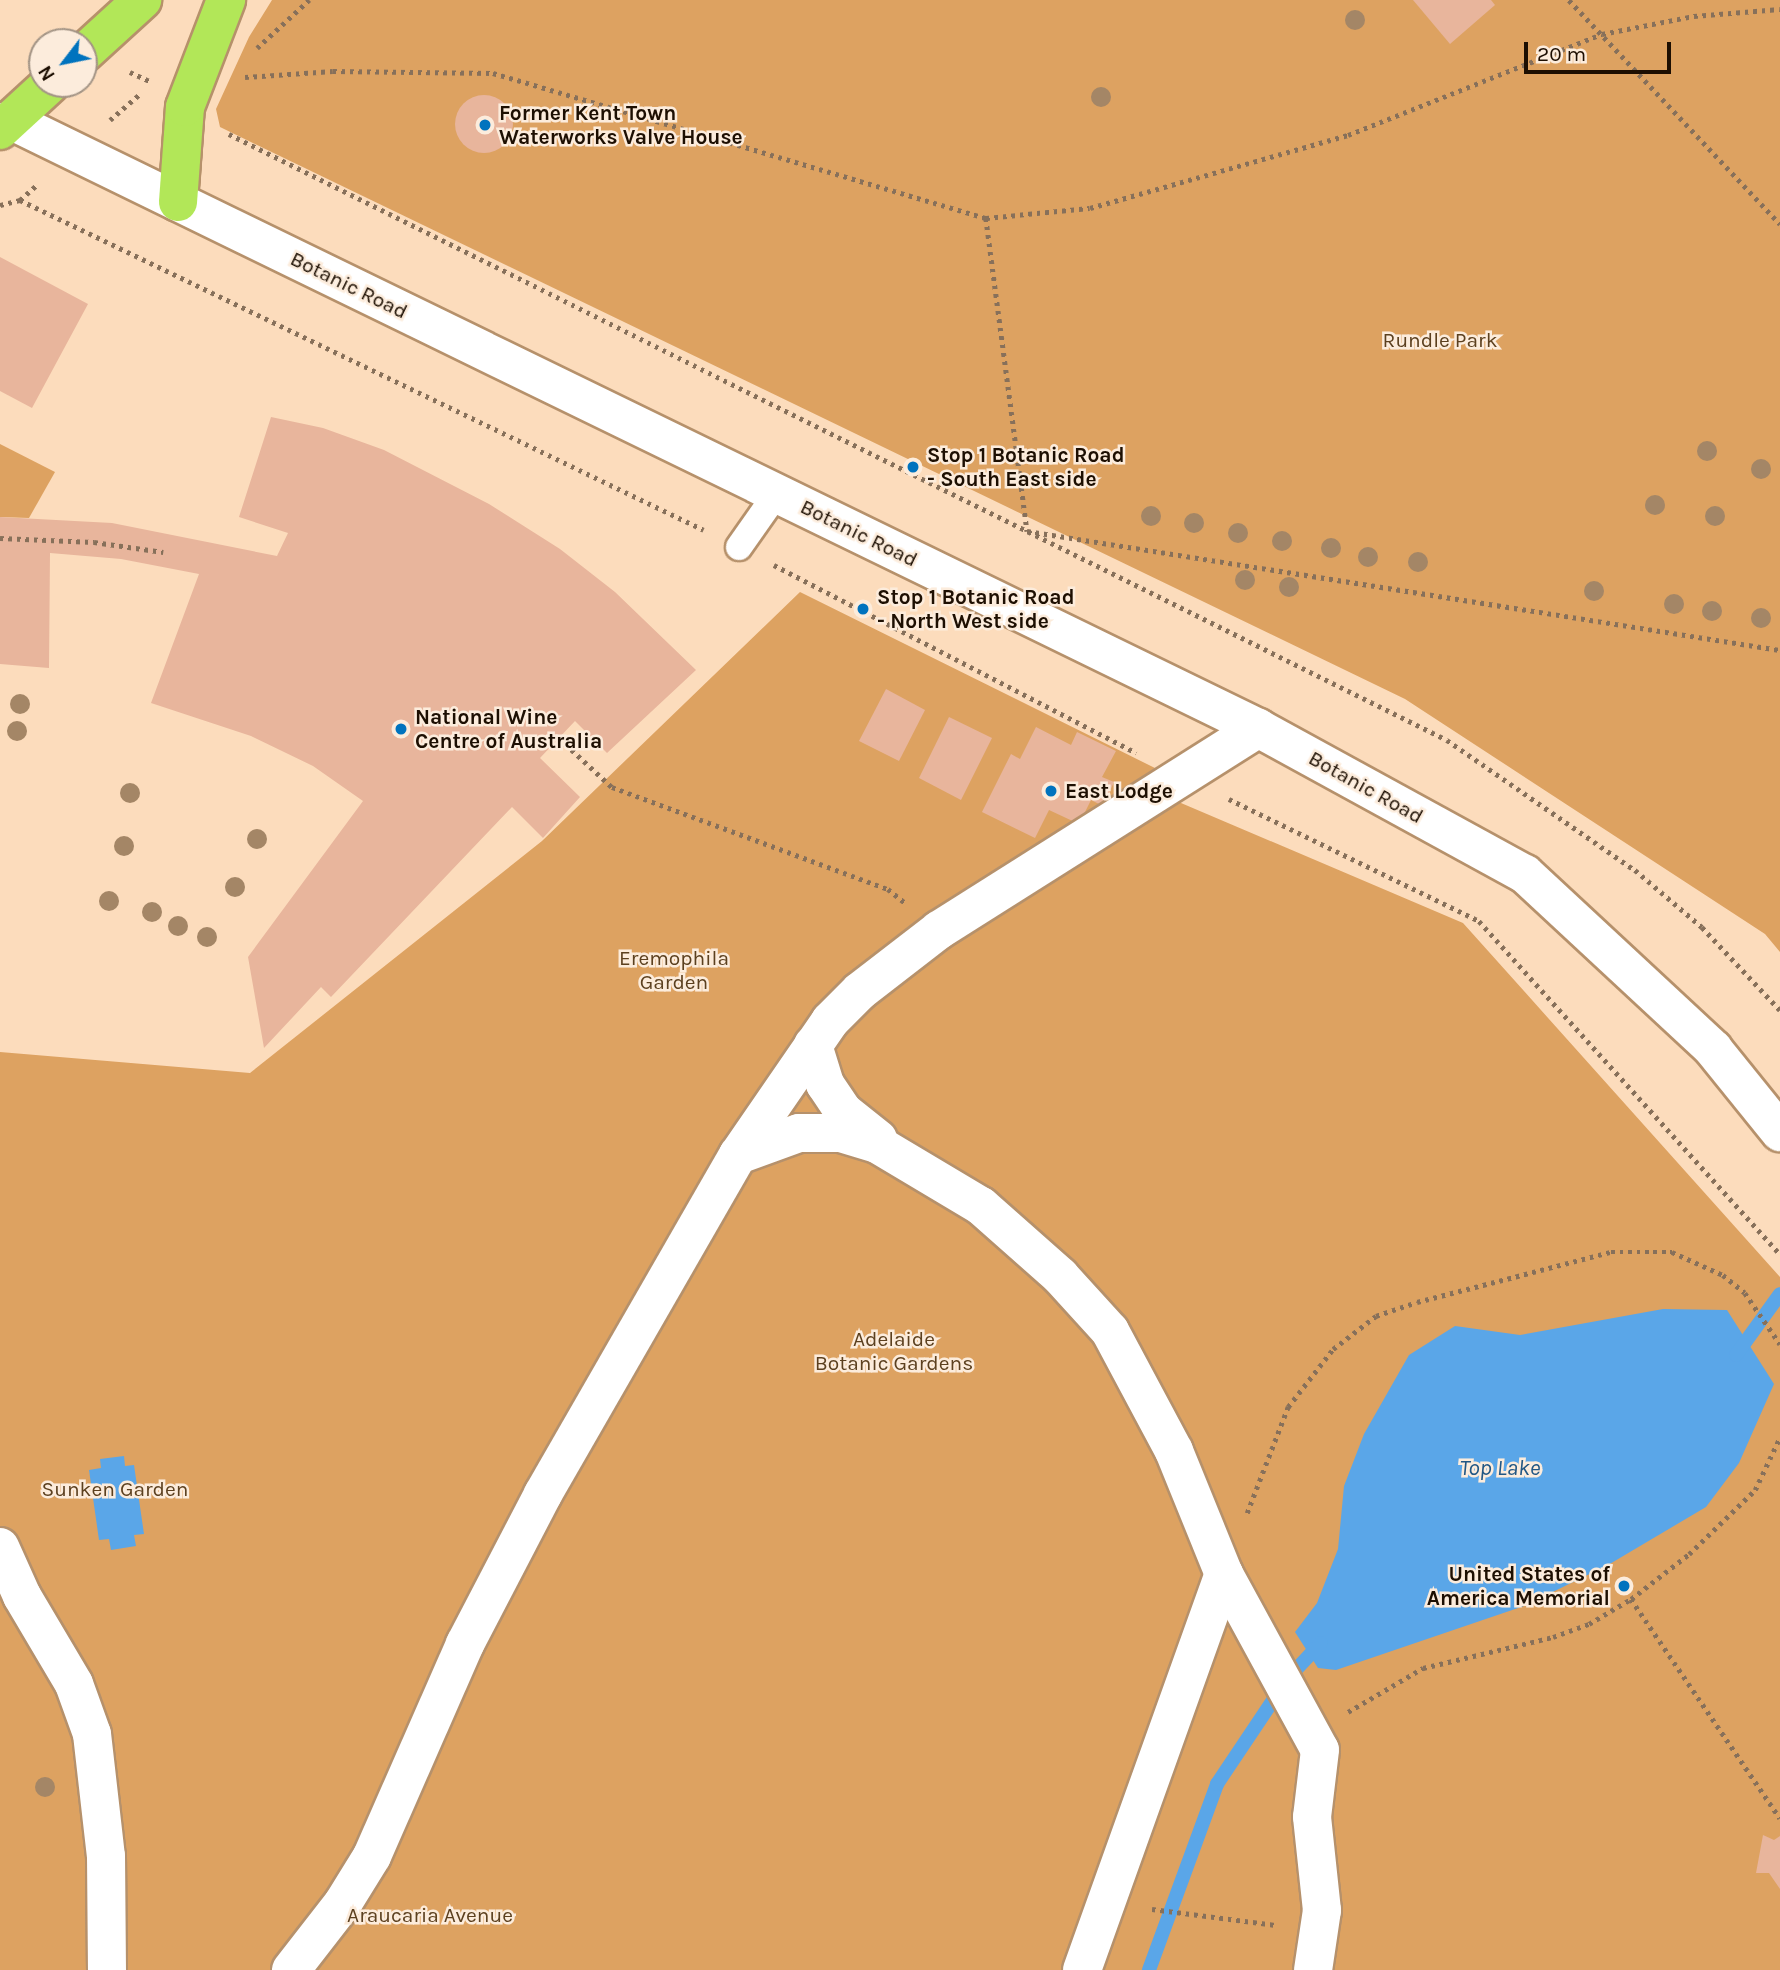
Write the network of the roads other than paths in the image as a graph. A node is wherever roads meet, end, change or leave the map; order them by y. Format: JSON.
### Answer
{"nodes":[{"id":1,"x":142,"y":0,"type":"edge"},
{"id":2,"x":226,"y":0,"type":"edge"},
{"id":3,"x":98,"y":40,"type":"edge"},
{"id":4,"x":35,"y":98,"type":"edge"},
{"id":5,"x":5,"y":125,"type":"edge"},
{"id":6,"x":178,"y":202,"type":"junction"},
{"id":7,"x":777,"y":493,"type":"junction"},
{"id":8,"x":739,"y":547,"type":"road end"},
{"id":9,"x":1258,"y":728,"type":"junction"},
{"id":10,"x":813,"y":1045,"type":"junction"},
{"id":11,"x":1780,"y":1132,"type":"edge"},
{"id":12,"x":899,"y":1154,"type":"junction"},
{"id":13,"x":738,"y":1155,"type":"junction"},
{"id":14,"x":0,"y":1547,"type":"edge"},
{"id":15,"x":1224,"y":1574,"type":"junction"},
{"id":16,"x":107,"y":1970,"type":"edge"},
{"id":17,"x":291,"y":1970,"type":"edge"},
{"id":18,"x":1082,"y":1970,"type":"edge"},
{"id":19,"x":1313,"y":1970,"type":"edge"}],
"edges":[{"from":1,"to":3,"type":"highway"},
{"from":2,"to":6,"type":"highway"},
{"from":4,"to":5,"type":"highway"},
{"from":5,"to":6,"type":"street","name":"Botanic Road"},
{"from":6,"to":7,"type":"street","name":"Botanic Road"},
{"from":7,"to":8,"type":"lane"},
{"from":7,"to":9,"type":"street","name":"Botanic Road"},
{"from":9,"to":10,"type":"street"},
{"from":9,"to":11,"type":"street","name":"Botanic Road"},
{"from":10,"to":12,"type":"street"},
{"from":10,"to":13,"type":"street"},
{"from":12,"to":13,"type":"street"},
{"from":12,"to":15,"type":"street"},
{"from":13,"to":17,"type":"street"},
{"from":14,"to":16,"type":"street"},
{"from":15,"to":18,"type":"street"},
{"from":15,"to":19,"type":"street"}]}
